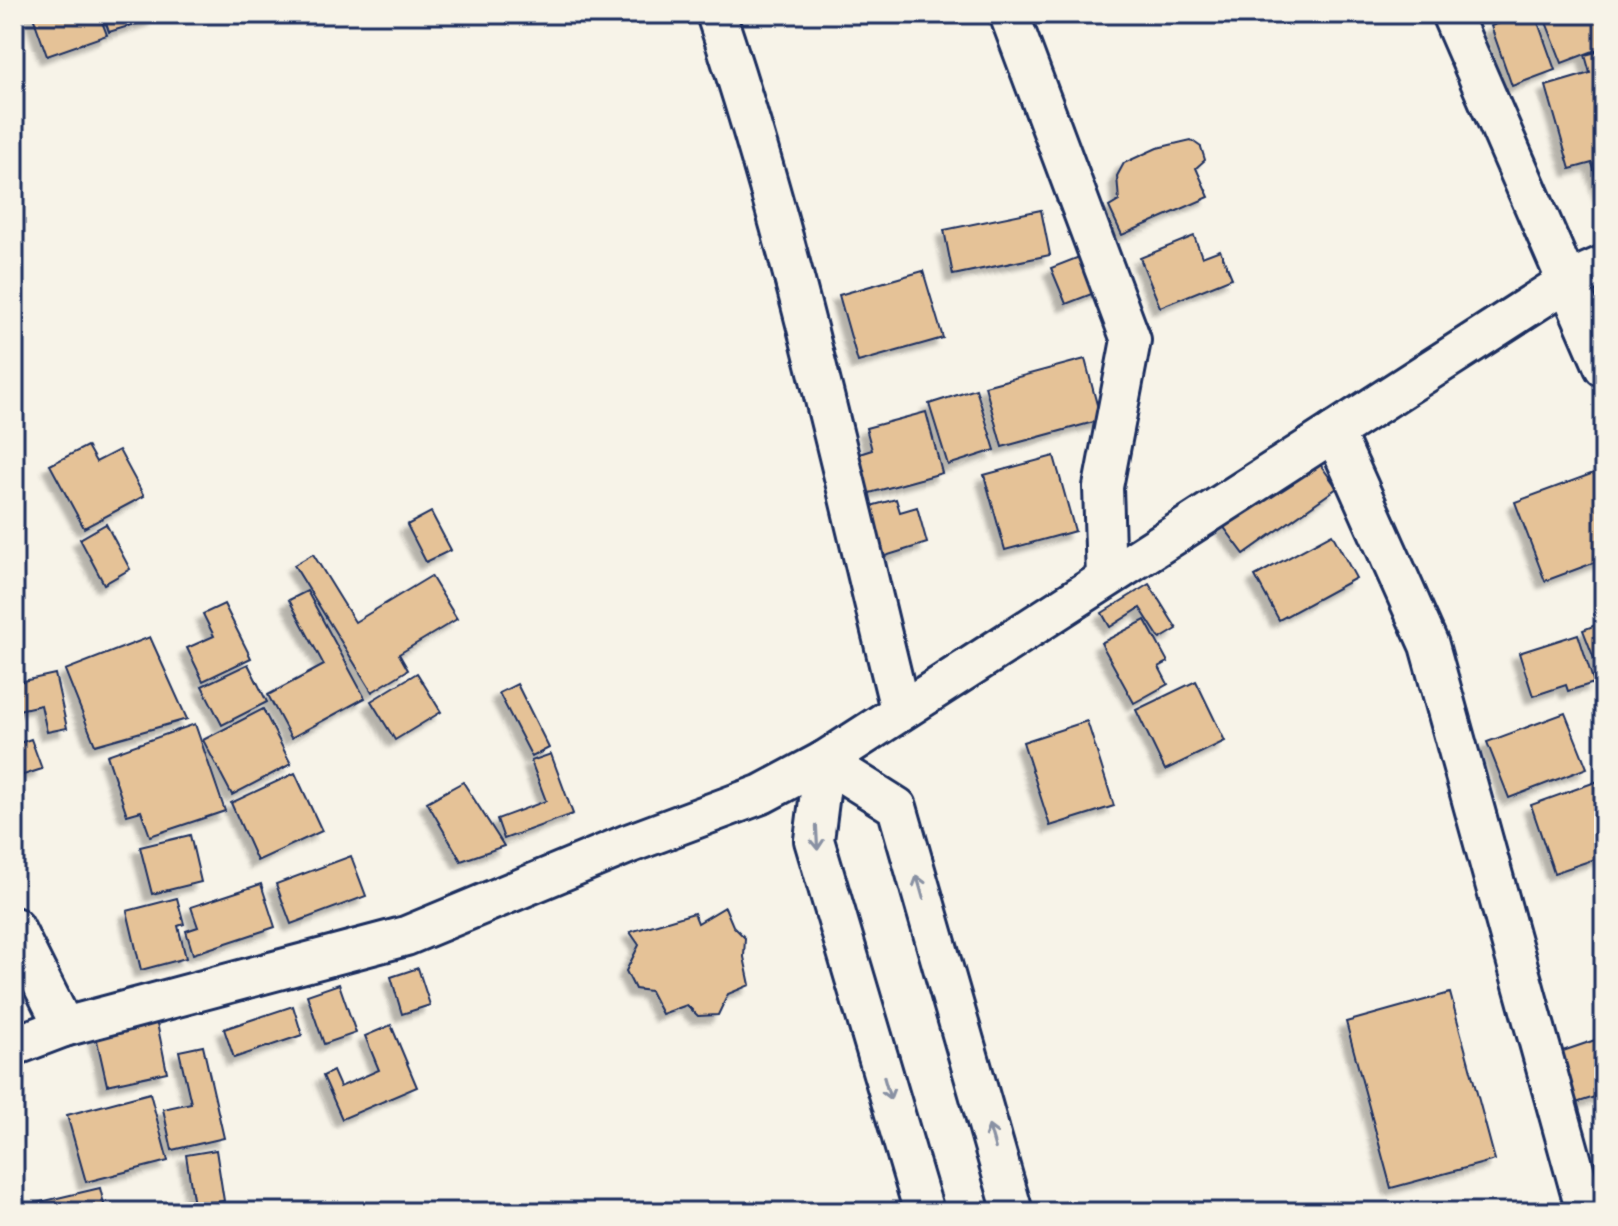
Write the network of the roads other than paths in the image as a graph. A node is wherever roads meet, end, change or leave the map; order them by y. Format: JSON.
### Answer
{"nodes":[{"id":1,"x":716,"y":14,"type":"edge"},
{"id":2,"x":1009,"y":14,"type":"edge"},
{"id":3,"x":1451,"y":14,"type":"edge"},
{"id":4,"x":1604,"y":265,"type":"edge"},
{"id":5,"x":1568,"y":281,"type":"junction"},
{"id":6,"x":1604,"y":367,"type":"edge"},
{"id":7,"x":1334,"y":432,"type":"junction"},
{"id":8,"x":1106,"y":578,"type":"junction"},
{"id":9,"x":900,"y":709,"type":"junction"},
{"id":10,"x":824,"y":761,"type":"junction"},
{"id":11,"x":14,"y":927,"type":"edge"},
{"id":12,"x":64,"y":1027,"type":"junction"},
{"id":13,"x":14,"y":1046,"type":"edge"},
{"id":14,"x":924,"y":1212,"type":"edge"},
{"id":15,"x":1013,"y":1212,"type":"edge"},
{"id":16,"x":1586,"y":1212,"type":"edge"}],
"edges":[{"from":1,"to":9,"type":"street"},
{"from":2,"to":8,"type":"street"},
{"from":3,"to":5,"type":"street"},
{"from":4,"to":5,"type":"street"},
{"from":5,"to":6,"type":"street"},
{"from":5,"to":7,"type":"street"},
{"from":7,"to":8,"type":"street"},
{"from":7,"to":16,"type":"street"},
{"from":8,"to":9,"type":"street"},
{"from":9,"to":10,"type":"street"},
{"from":10,"to":12,"type":"street"},
{"from":10,"to":14,"type":"street","one_way":true},
{"from":15,"to":10,"type":"street","one_way":true},
{"from":11,"to":12,"type":"street"},
{"from":12,"to":13,"type":"street"}]}
